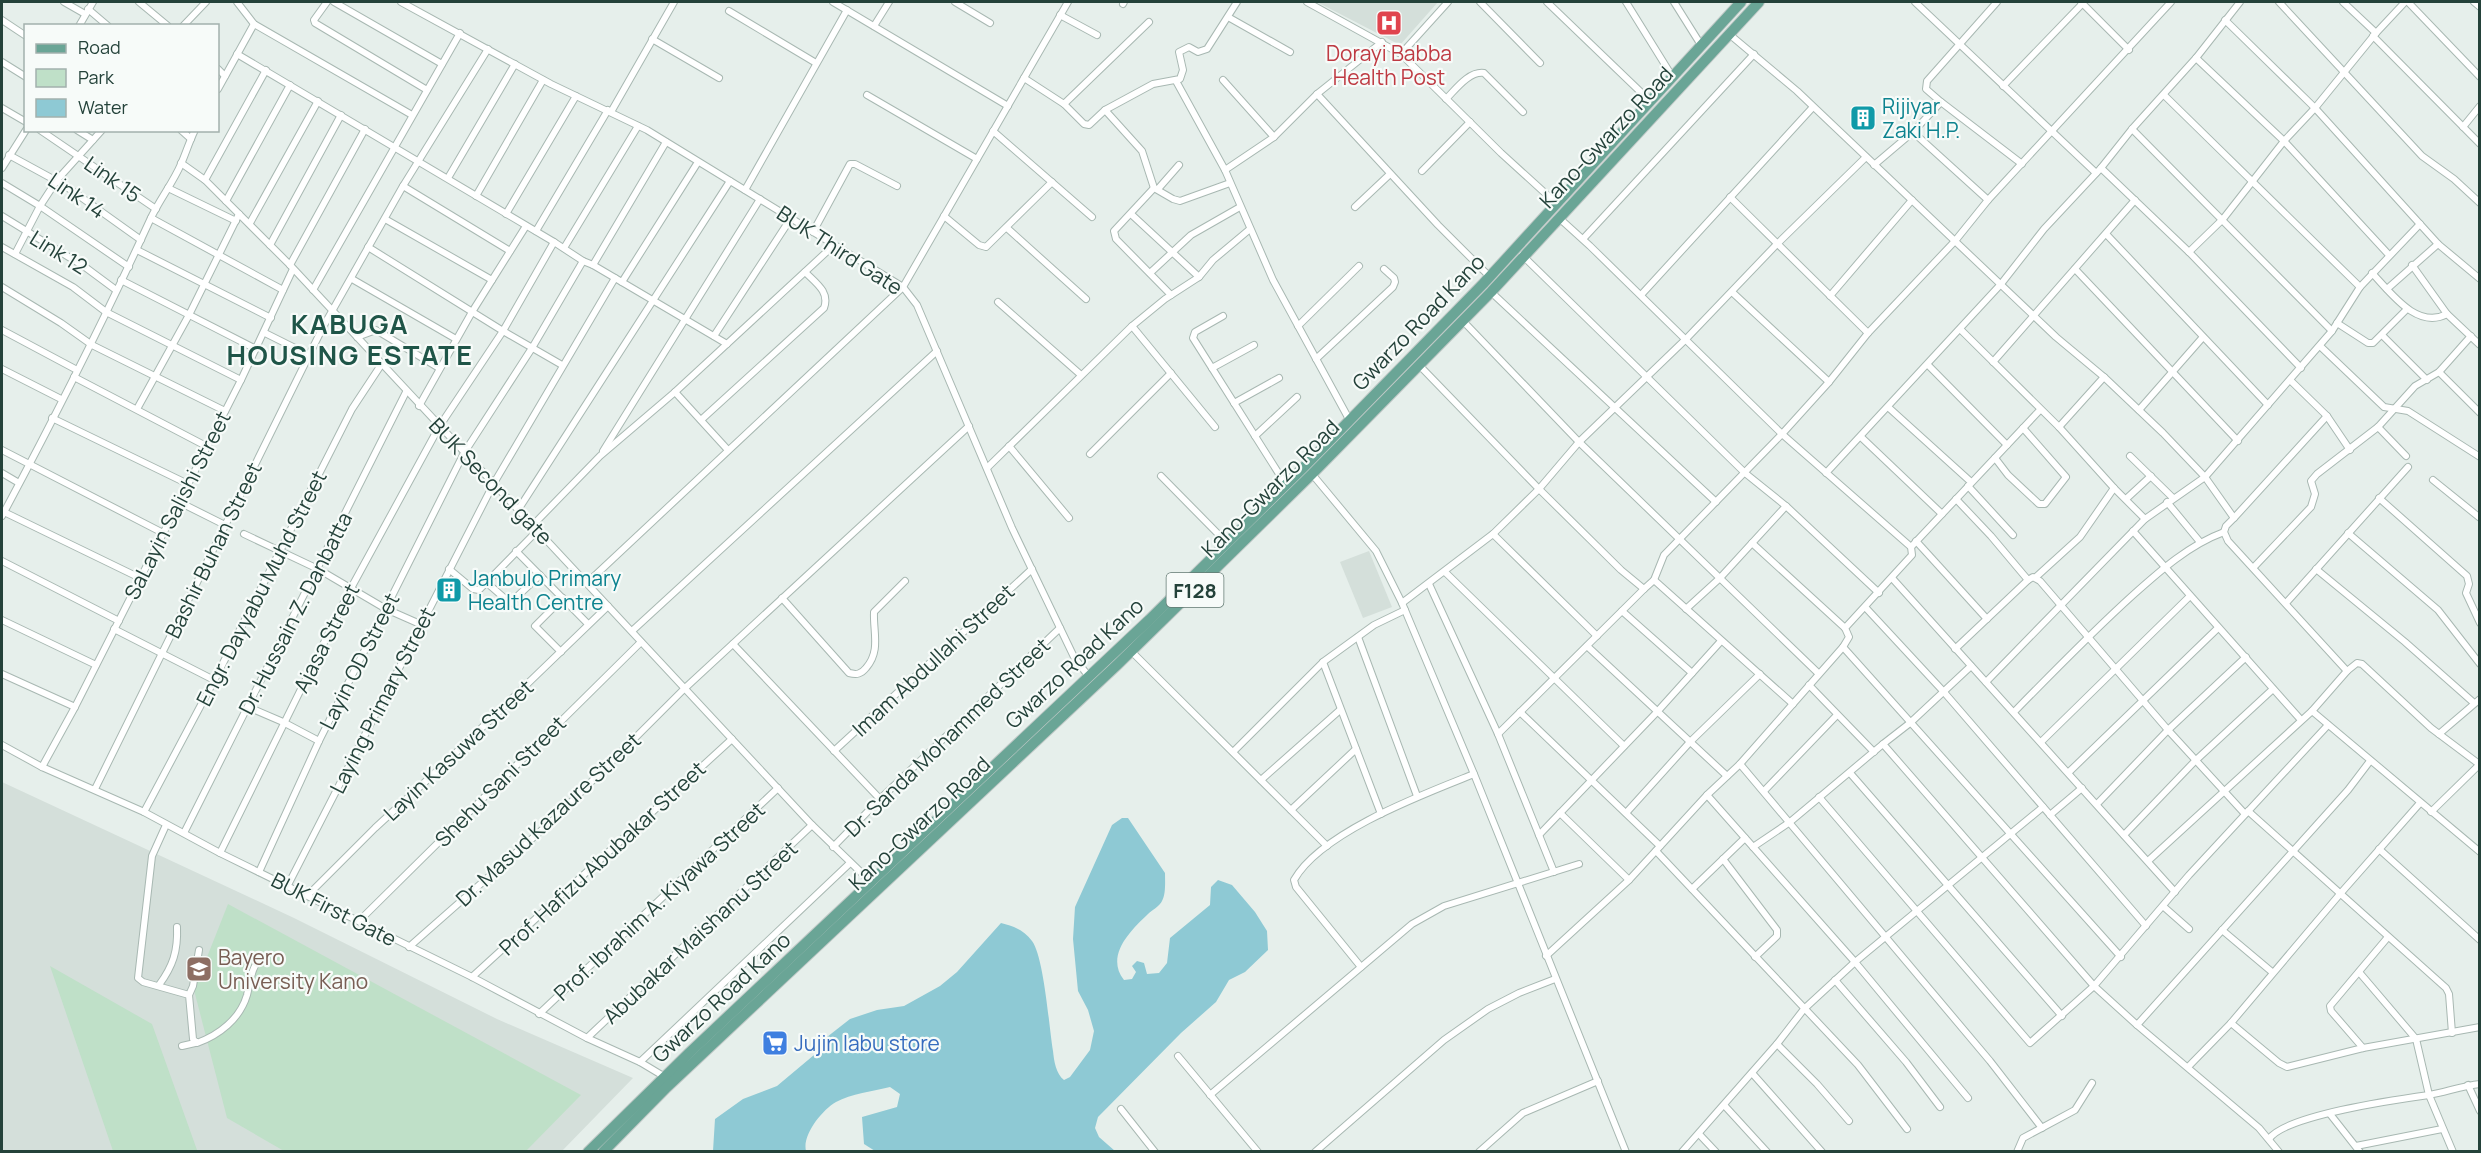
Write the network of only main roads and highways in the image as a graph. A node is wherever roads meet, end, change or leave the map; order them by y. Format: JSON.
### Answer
{"nodes":[{"id":1,"x":1741,"y":2,"type":"edge"},
{"id":2,"x":1759,"y":2,"type":"edge"},
{"id":3,"x":1604,"y":159,"type":"junction"},
{"id":4,"x":1194,"y":583,"type":"junction"},
{"id":5,"x":610,"y":1149,"type":"edge"},
{"id":6,"x":588,"y":1152,"type":"edge"}],
"edges":[{"from":1,"to":3,"type":"main road","name":"Gwarzo Road Kano","number":"F128"},
{"from":2,"to":3,"type":"main road","name":"Kano-Gwarzo Road","number":"F128"},
{"from":3,"to":4,"type":"main road","name":"Gwarzo Road Kano","number":"F128"},
{"from":3,"to":4,"type":"main road","name":"Kano-Gwarzo Road","number":"F128"},
{"from":4,"to":5,"type":"main road","name":"Kano-Gwarzo Road","number":"F128"},
{"from":4,"to":6,"type":"main road","name":"Gwarzo Road Kano","number":"F128"}]}
